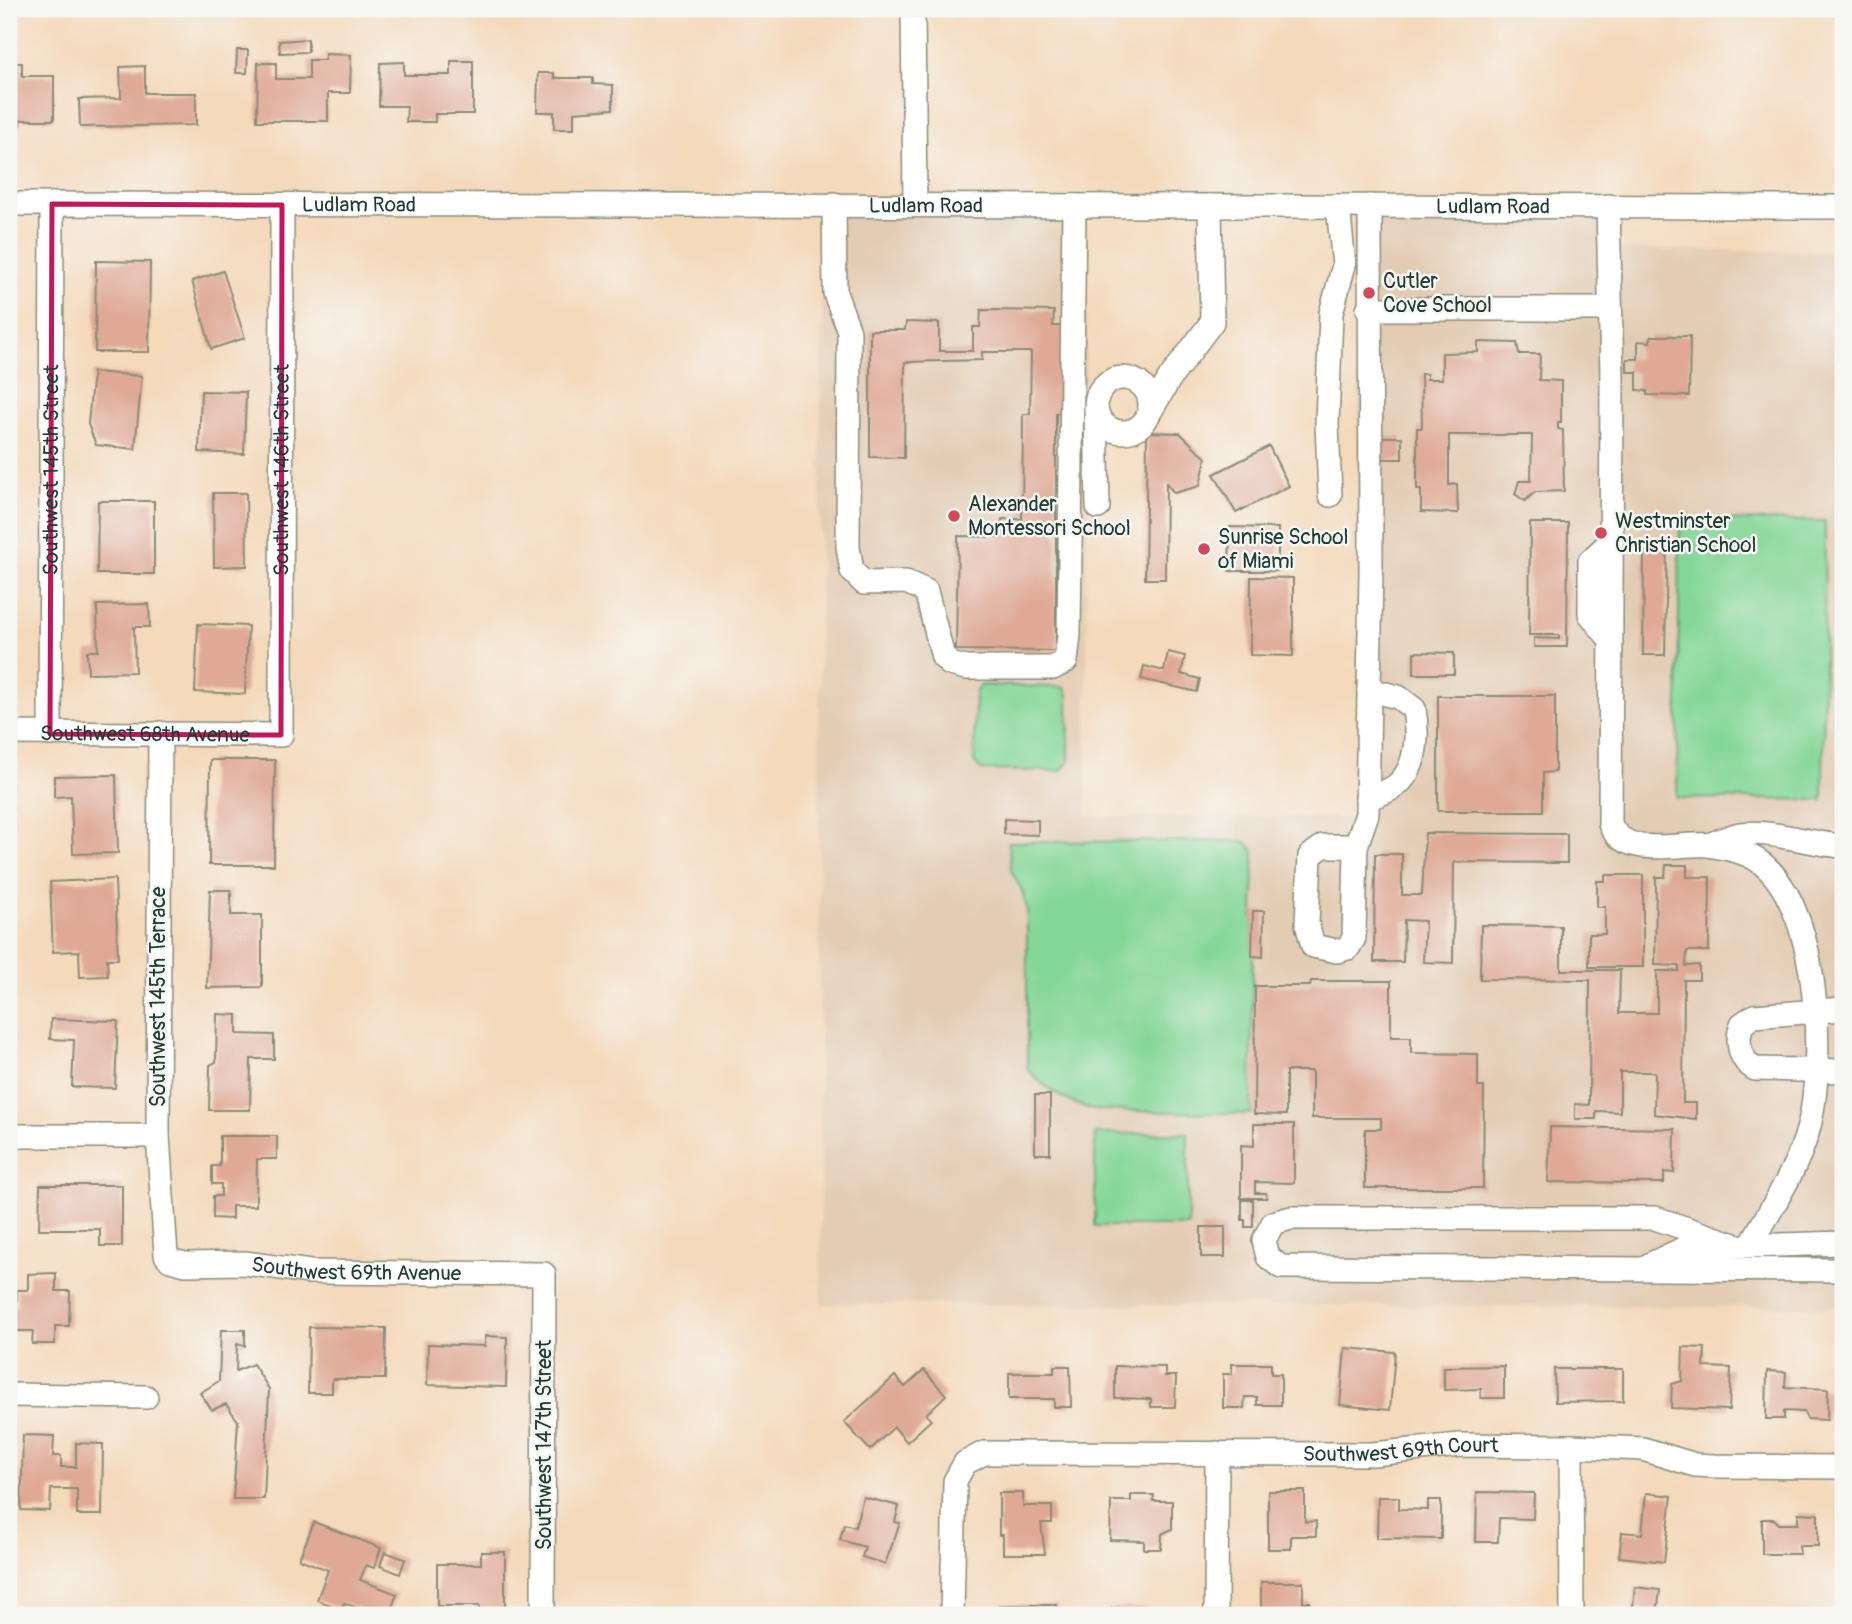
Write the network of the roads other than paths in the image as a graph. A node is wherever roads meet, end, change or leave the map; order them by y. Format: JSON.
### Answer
{"nodes":[{"id":1,"x":913,"y":9,"type":"edge"},
{"id":2,"x":9,"y":204,"type":"edge"},
{"id":3,"x":52,"y":204,"type":"junction"},
{"id":4,"x":834,"y":204,"type":"junction"},
{"id":5,"x":282,"y":205,"type":"junction"},
{"id":6,"x":915,"y":205,"type":"junction"},
{"id":7,"x":1074,"y":206,"type":"junction"},
{"id":8,"x":1210,"y":206,"type":"junction"},
{"id":9,"x":1338,"y":206,"type":"junction"},
{"id":10,"x":1370,"y":206,"type":"junction"},
{"id":11,"x":1608,"y":206,"type":"junction"},
{"id":12,"x":1843,"y":207,"type":"edge"},
{"id":13,"x":1368,"y":309,"type":"junction"},
{"id":14,"x":1610,"y":309,"type":"junction"},
{"id":15,"x":1127,"y":378,"type":"junction"},
{"id":16,"x":1170,"y":378,"type":"junction"},
{"id":17,"x":1096,"y":410,"type":"junction"},
{"id":18,"x":1150,"y":412,"type":"junction"},
{"id":19,"x":1122,"y":433,"type":"junction"},
{"id":20,"x":1097,"y":460,"type":"junction"},
{"id":21,"x":1330,"y":495,"type":"dead end"},
{"id":22,"x":1098,"y":507,"type":"dead end"},
{"id":23,"x":1369,"y":690,"type":"junction"},
{"id":24,"x":9,"y":733,"type":"edge"},
{"id":25,"x":160,"y":733,"type":"junction"},
{"id":26,"x":50,"y":734,"type":"junction"},
{"id":27,"x":281,"y":735,"type":"joint"},
{"id":28,"x":1367,"y":787,"type":"junction"},
{"id":29,"x":1707,"y":845,"type":"junction"},
{"id":30,"x":1356,"y":846,"type":"dead end"},
{"id":31,"x":1843,"y":846,"type":"edge"},
{"id":32,"x":1816,"y":1009,"type":"junction"},
{"id":33,"x":1843,"y":1009,"type":"edge"},
{"id":34,"x":1815,"y":1071,"type":"junction"},
{"id":35,"x":1843,"y":1071,"type":"edge"},
{"id":36,"x":9,"y":1136,"type":"edge"},
{"id":37,"x":158,"y":1136,"type":"junction"},
{"id":38,"x":1665,"y":1221,"type":"junction"},
{"id":39,"x":1843,"y":1242,"type":"edge"},
{"id":40,"x":1741,"y":1244,"type":"junction"},
{"id":41,"x":1674,"y":1253,"type":"junction"},
{"id":42,"x":170,"y":1260,"type":"joint"},
{"id":43,"x":1646,"y":1267,"type":"junction"},
{"id":44,"x":1704,"y":1269,"type":"junction"},
{"id":45,"x":1843,"y":1270,"type":"edge"},
{"id":46,"x":544,"y":1274,"type":"joint"},
{"id":47,"x":9,"y":1395,"type":"edge"},
{"id":48,"x":146,"y":1396,"type":"dead end"},
{"id":49,"x":1571,"y":1446,"type":"junction"},
{"id":50,"x":1217,"y":1453,"type":"junction"},
{"id":51,"x":1843,"y":1467,"type":"edge"},
{"id":52,"x":543,"y":1615,"type":"edge"},
{"id":53,"x":952,"y":1615,"type":"edge"},
{"id":54,"x":1216,"y":1615,"type":"edge"},
{"id":55,"x":1572,"y":1615,"type":"edge"}],
"edges":[{"from":1,"to":6,"type":"street"},
{"from":2,"to":3,"type":"street","name":"Ludlam Road"},
{"from":3,"to":5,"type":"street","name":"Ludlam Road"},
{"from":3,"to":26,"type":"street","name":"Southwest 145th Street"},
{"from":4,"to":5,"type":"street","name":"Ludlam Road"},
{"from":4,"to":6,"type":"street","name":"Ludlam Road"},
{"from":4,"to":7,"type":"street"},
{"from":5,"to":27,"type":"street","name":"Southwest 146th Street"},
{"from":6,"to":7,"type":"street","name":"Ludlam Road"},
{"from":7,"to":8,"type":"street","name":"Ludlam Road"},
{"from":8,"to":9,"type":"street","name":"Ludlam Road"},
{"from":8,"to":16,"type":"street"},
{"from":9,"to":10,"type":"street","name":"Ludlam Road"},
{"from":9,"to":21,"type":"street"},
{"from":10,"to":11,"type":"street","name":"Ludlam Road"},
{"from":10,"to":13,"type":"street"},
{"from":11,"to":12,"type":"street","name":"Ludlam Road"},
{"from":11,"to":14,"type":"street"},
{"from":13,"to":14,"type":"street"},
{"from":13,"to":23,"type":"street"},
{"from":14,"to":29,"type":"street"},
{"from":15,"to":16,"type":"street"},
{"from":15,"to":17,"type":"street"},
{"from":15,"to":18,"type":"street"},
{"from":16,"to":18,"type":"street"},
{"from":17,"to":19,"type":"street"},
{"from":17,"to":20,"type":"street"},
{"from":18,"to":19,"type":"street"},
{"from":19,"to":20,"type":"street"},
{"from":20,"to":22,"type":"street"},
{"from":23,"to":28,"type":"street"},
{"from":23,"to":28,"type":"street"},
{"from":24,"to":26,"type":"street","name":"Southwest 68th Avenue"},
{"from":25,"to":26,"type":"street","name":"Southwest 68th Avenue"},
{"from":25,"to":27,"type":"street","name":"Southwest 68th Avenue"},
{"from":25,"to":37,"type":"street","name":"Southwest 145th Terrace"},
{"from":28,"to":30,"type":"street"},
{"from":29,"to":31,"type":"street"},
{"from":29,"to":32,"type":"street"},
{"from":32,"to":33,"type":"street"},
{"from":32,"to":34,"type":"street"},
{"from":32,"to":34,"type":"street"},
{"from":34,"to":35,"type":"street"},
{"from":34,"to":40,"type":"street"},
{"from":36,"to":37,"type":"street"},
{"from":37,"to":42,"type":"street","name":"Southwest 145th Terrace"},
{"from":38,"to":40,"type":"street"},
{"from":38,"to":41,"type":"street"},
{"from":38,"to":43,"type":"street"},
{"from":39,"to":40,"type":"street"},
{"from":40,"to":41,"type":"street"},
{"from":41,"to":43,"type":"street"},
{"from":41,"to":44,"type":"street"},
{"from":42,"to":46,"type":"street","name":"Southwest 69th Avenue"},
{"from":43,"to":44,"type":"street"},
{"from":44,"to":45,"type":"street"},
{"from":46,"to":52,"type":"street","name":"Southwest 147th Street"},
{"from":47,"to":48,"type":"street"},
{"from":49,"to":50,"type":"street","name":"Southwest 69th Court"},
{"from":49,"to":51,"type":"street","name":"Southwest 69th Court"},
{"from":49,"to":55,"type":"street"},
{"from":50,"to":53,"type":"street","name":"Southwest 69th Court"},
{"from":50,"to":54,"type":"street"}]}
